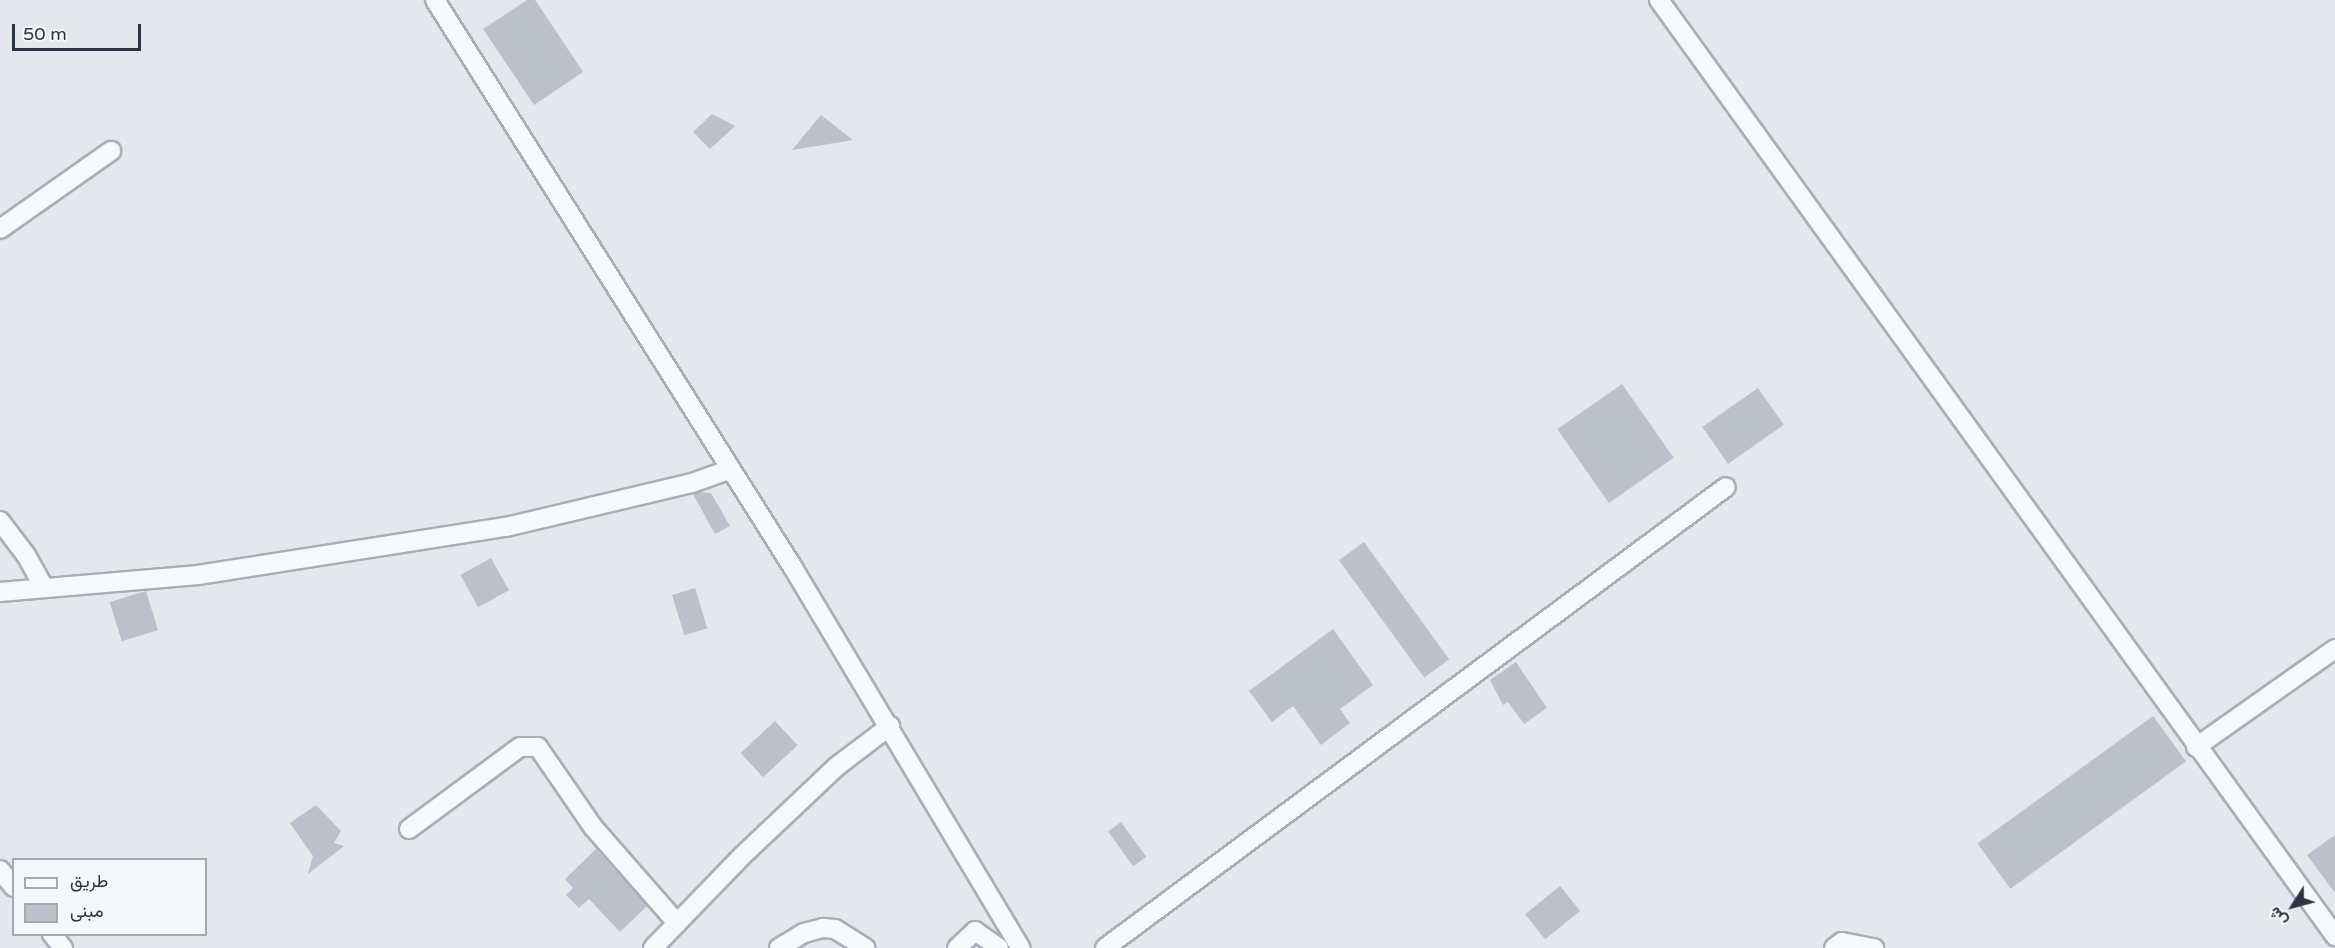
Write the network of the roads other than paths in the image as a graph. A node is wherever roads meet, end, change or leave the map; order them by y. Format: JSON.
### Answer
{"nodes":[{"id":1,"x":435,"y":0,"type":"edge"},
{"id":2,"x":1659,"y":0,"type":"edge"},
{"id":3,"x":111,"y":151,"type":"dead end"},
{"id":4,"x":0,"y":229,"type":"edge"},
{"id":5,"x":731,"y":470,"type":"junction"},
{"id":6,"x":1726,"y":487,"type":"dead end"},
{"id":7,"x":0,"y":521,"type":"edge"},
{"id":8,"x":43,"y":586,"type":"junction"},
{"id":9,"x":0,"y":592,"type":"edge"},
{"id":10,"x":2335,"y":649,"type":"edge"},
{"id":11,"x":890,"y":726,"type":"junction"},
{"id":12,"x":2196,"y":747,"type":"junction"},
{"id":13,"x":409,"y":829,"type":"dead end"},
{"id":14,"x":0,"y":870,"type":"edge"},
{"id":15,"x":12,"y":884,"type":"edge"},
{"id":16,"x":677,"y":923,"type":"junction"},
{"id":17,"x":54,"y":936,"type":"edge"},
{"id":18,"x":2335,"y":936,"type":"edge"},
{"id":19,"x":63,"y":948,"type":"edge"},
{"id":20,"x":653,"y":948,"type":"edge"},
{"id":21,"x":779,"y":948,"type":"edge"},
{"id":22,"x":865,"y":948,"type":"edge"},
{"id":23,"x":957,"y":948,"type":"edge"},
{"id":24,"x":999,"y":948,"type":"edge"},
{"id":25,"x":1021,"y":948,"type":"edge"},
{"id":26,"x":1105,"y":948,"type":"edge"},
{"id":27,"x":1834,"y":948,"type":"edge"},
{"id":28,"x":1874,"y":948,"type":"edge"}],
"edges":[{"from":1,"to":5,"type":"street"},
{"from":2,"to":12,"type":"street"},
{"from":3,"to":4,"type":"street"},
{"from":5,"to":8,"type":"street"},
{"from":5,"to":11,"type":"street"},
{"from":6,"to":26,"type":"street"},
{"from":7,"to":8,"type":"street"},
{"from":8,"to":9,"type":"street"},
{"from":10,"to":12,"type":"street"},
{"from":11,"to":16,"type":"street"},
{"from":11,"to":25,"type":"street"},
{"from":12,"to":18,"type":"street"},
{"from":13,"to":16,"type":"street"},
{"from":14,"to":15,"type":"street"},
{"from":16,"to":20,"type":"street"},
{"from":17,"to":19,"type":"street"},
{"from":21,"to":22,"type":"street"},
{"from":23,"to":24,"type":"street"},
{"from":27,"to":28,"type":"street"}]}
